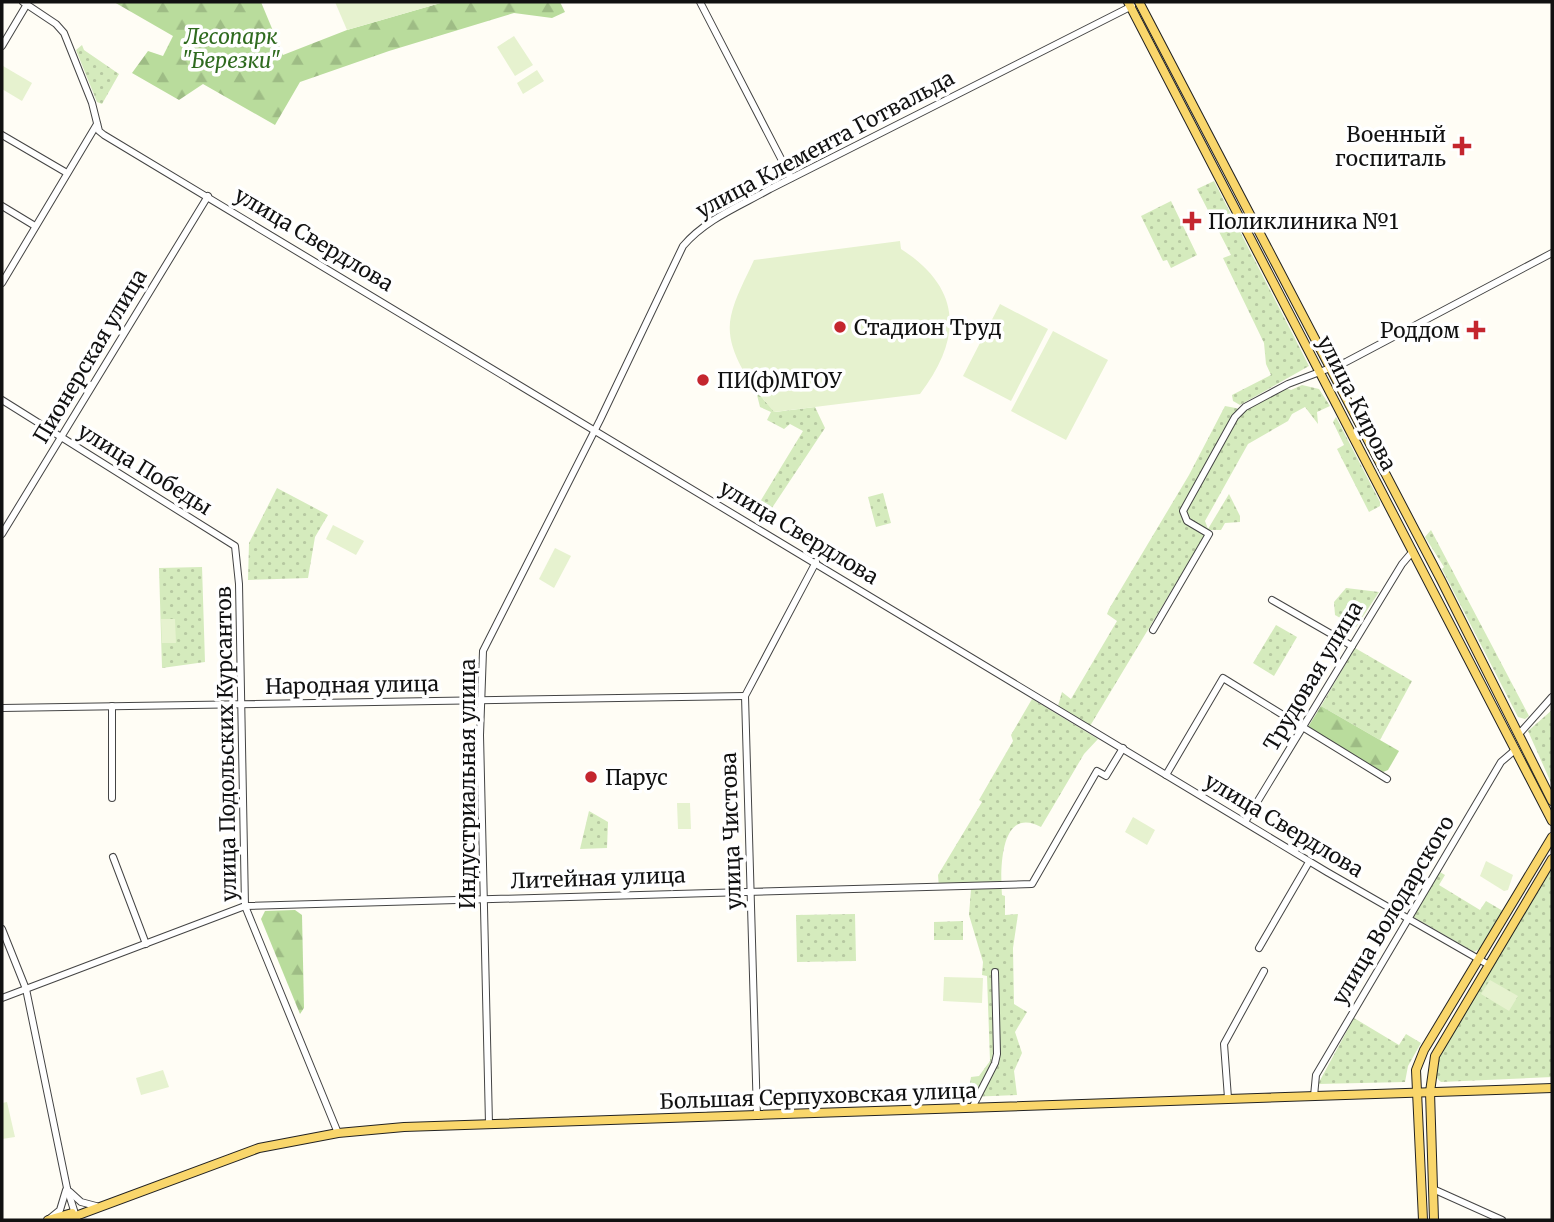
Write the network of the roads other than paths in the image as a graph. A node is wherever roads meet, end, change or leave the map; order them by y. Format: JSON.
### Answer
{"nodes":[{"id":1,"x":700,"y":2,"type":"edge"},
{"id":2,"x":25,"y":3,"type":"edge"},
{"id":3,"x":1136,"y":3,"type":"edge"},
{"id":4,"x":2,"y":46,"type":"edge"},
{"id":5,"x":97,"y":124,"type":"junction"},
{"id":6,"x":2,"y":135,"type":"edge"},
{"id":7,"x":67,"y":173,"type":"junction"},
{"id":8,"x":791,"y":178,"type":"junction"},
{"id":9,"x":208,"y":196,"type":"junction"},
{"id":10,"x":2,"y":206,"type":"edge"},
{"id":11,"x":36,"y":226,"type":"junction"},
{"id":12,"x":1552,"y":253,"type":"edge"},
{"id":13,"x":2,"y":283,"type":"edge"},
{"id":14,"x":1326,"y":370,"type":"junction"},
{"id":15,"x":2,"y":400,"type":"edge"},
{"id":16,"x":596,"y":429,"type":"junction"},
{"id":17,"x":60,"y":438,"type":"junction"},
{"id":18,"x":1416,"y":532,"type":"junction"},
{"id":19,"x":2,"y":534,"type":"edge"},
{"id":20,"x":1407,"y":536,"type":"junction"},
{"id":21,"x":235,"y":546,"type":"joint"},
{"id":22,"x":1414,"y":550,"type":"junction"},
{"id":23,"x":816,"y":562,"type":"junction"},
{"id":24,"x":1272,"y":600,"type":"dead end"},
{"id":25,"x":1461,"y":620,"type":"junction"},
{"id":26,"x":1451,"y":624,"type":"junction"},
{"id":27,"x":1153,"y":630,"type":"dead end"},
{"id":28,"x":1352,"y":646,"type":"junction"},
{"id":29,"x":745,"y":696,"type":"junction"},
{"id":30,"x":1552,"y":697,"type":"edge"},
{"id":31,"x":480,"y":700,"type":"junction"},
{"id":32,"x":240,"y":704,"type":"junction"},
{"id":33,"x":112,"y":706,"type":"junction"},
{"id":34,"x":2,"y":708,"type":"edge"},
{"id":35,"x":1303,"y":727,"type":"junction"},
{"id":36,"x":1519,"y":734,"type":"junction"},
{"id":37,"x":1511,"y":741,"type":"junction"},
{"id":38,"x":1123,"y":748,"type":"junction"},
{"id":39,"x":1516,"y":750,"type":"junction"},
{"id":40,"x":1166,"y":775,"type":"junction"},
{"id":41,"x":1387,"y":779,"type":"dead end"},
{"id":42,"x":112,"y":798,"type":"dead end"},
{"id":43,"x":1552,"y":801,"type":"edge"},
{"id":44,"x":1552,"y":821,"type":"edge"},
{"id":45,"x":1245,"y":822,"type":"junction"},
{"id":46,"x":1552,"y":837,"type":"edge"},
{"id":47,"x":113,"y":857,"type":"dead end"},
{"id":48,"x":1552,"y":859,"type":"edge"},
{"id":49,"x":1309,"y":862,"type":"junction"},
{"id":50,"x":750,"y":890,"type":"junction"},
{"id":51,"x":485,"y":900,"type":"junction"},
{"id":52,"x":245,"y":906,"type":"junction"},
{"id":53,"x":1408,"y":919,"type":"junction"},
{"id":54,"x":2,"y":929,"type":"edge"},
{"id":55,"x":146,"y":944,"type":"junction"},
{"id":56,"x":1259,"y":948,"type":"dead end"},
{"id":57,"x":1478,"y":959,"type":"junction"},
{"id":58,"x":1489,"y":965,"type":"junction"},
{"id":59,"x":1264,"y":971,"type":"dead end"},
{"id":60,"x":995,"y":972,"type":"dead end"},
{"id":61,"x":26,"y":989,"type":"junction"},
{"id":62,"x":2,"y":998,"type":"edge"},
{"id":63,"x":1552,"y":1088,"type":"edge"},
{"id":64,"x":1430,"y":1092,"type":"junction"},
{"id":65,"x":1416,"y":1093,"type":"junction"},
{"id":66,"x":1314,"y":1096,"type":"junction"},
{"id":67,"x":1228,"y":1098,"type":"junction"},
{"id":68,"x":972,"y":1108,"type":"junction"},
{"id":69,"x":757,"y":1116,"type":"junction"},
{"id":70,"x":489,"y":1124,"type":"junction"},
{"id":71,"x":338,"y":1133,"type":"junction"},
{"id":72,"x":66,"y":1188,"type":"junction"},
{"id":73,"x":1433,"y":1189,"type":"junction"},
{"id":74,"x":96,"y":1206,"type":"junction"},
{"id":75,"x":75,"y":1216,"type":"edge"},
{"id":76,"x":48,"y":1220,"type":"edge"},
{"id":77,"x":65,"y":1220,"type":"edge"},
{"id":78,"x":1423,"y":1220,"type":"edge"},
{"id":79,"x":1434,"y":1220,"type":"edge"},
{"id":80,"x":1502,"y":1220,"type":"edge"}],
"edges":[{"from":1,"to":8,"type":"street"},
{"from":2,"to":4,"type":"street"},
{"from":2,"to":5,"type":"street"},
{"from":3,"to":8,"type":"street","name":"улица Клемента Готвальда"},
{"from":3,"to":14,"type":"main road","name":"улица Кирова"},
{"from":5,"to":7,"type":"street"},
{"from":5,"to":9,"type":"street","name":"улица Свердлова"},
{"from":6,"to":7,"type":"street"},
{"from":7,"to":11,"type":"street"},
{"from":8,"to":16,"type":"street","name":"улица Клемента Готвальда"},
{"from":9,"to":16,"type":"street","name":"улица Свердлова"},
{"from":9,"to":17,"type":"street","name":"Пионерская улица"},
{"from":10,"to":11,"type":"street"},
{"from":11,"to":13,"type":"street"},
{"from":12,"to":14,"type":"street"},
{"from":14,"to":18,"type":"main road","name":"улица Кирова"},
{"from":14,"to":20,"type":"main road","name":"улица Кирова"},
{"from":14,"to":27,"type":"street"},
{"from":15,"to":17,"type":"street","name":"улица Победы"},
{"from":16,"to":23,"type":"street","name":"улица Свердлова"},
{"from":16,"to":31,"type":"street","name":"Индустриальная улица"},
{"from":17,"to":19,"type":"street","name":"Пионерская улица"},
{"from":17,"to":21,"type":"street","name":"улица Победы"},
{"from":18,"to":20,"type":"main road"},
{"from":18,"to":25,"type":"main road","name":"улица Кирова"},
{"from":20,"to":22,"type":"main road","name":"улица Кирова"},
{"from":21,"to":32,"type":"street","name":"улица Подольских Курсантов"},
{"from":22,"to":26,"type":"main road","name":"улица Кирова"},
{"from":22,"to":28,"type":"street","name":"Трудовая улица"},
{"from":23,"to":29,"type":"street","name":"улица Чистова"},
{"from":23,"to":38,"type":"street","name":"улица Свердлова"},
{"from":24,"to":28,"type":"street"},
{"from":25,"to":26,"type":"main road"},
{"from":25,"to":36,"type":"main road","name":"улица Кирова"},
{"from":26,"to":37,"type":"main road","name":"улица Кирова"},
{"from":28,"to":35,"type":"street","name":"Трудовая улица"},
{"from":29,"to":31,"type":"street","name":"Народная улица"},
{"from":29,"to":50,"type":"street","name":"улица Чистова"},
{"from":30,"to":36,"type":"street"},
{"from":31,"to":32,"type":"street","name":"Народная улица"},
{"from":31,"to":51,"type":"street","name":"Индустриальная улица"},
{"from":32,"to":33,"type":"street","name":"Народная улица"},
{"from":32,"to":52,"type":"street","name":"улица Подольских Курсантов"},
{"from":33,"to":34,"type":"street","name":"Народная улица"},
{"from":33,"to":42,"type":"street"},
{"from":35,"to":40,"type":"street"},
{"from":35,"to":41,"type":"street"},
{"from":35,"to":45,"type":"street","name":"Трудовая улица"},
{"from":36,"to":37,"type":"main road"},
{"from":36,"to":43,"type":"main road","name":"улица Кирова"},
{"from":37,"to":39,"type":"main road","name":"улица Кирова"},
{"from":38,"to":40,"type":"street","name":"улица Свердлова"},
{"from":38,"to":50,"type":"street","name":"Литейная улица"},
{"from":39,"to":44,"type":"main road","name":"улица Кирова"},
{"from":39,"to":53,"type":"street","name":"улица Володарского"},
{"from":40,"to":45,"type":"street","name":"улица Свердлова"},
{"from":45,"to":49,"type":"street","name":"улица Свердлова"},
{"from":46,"to":57,"type":"main road"},
{"from":47,"to":55,"type":"street"},
{"from":48,"to":58,"type":"main road"},
{"from":49,"to":53,"type":"street","name":"улица Свердлова"},
{"from":49,"to":56,"type":"street"},
{"from":50,"to":51,"type":"street","name":"Литейная улица"},
{"from":50,"to":69,"type":"street","name":"улица Чистова"},
{"from":51,"to":52,"type":"street","name":"Литейная улица"},
{"from":51,"to":70,"type":"street","name":"Индустриальная улица"},
{"from":52,"to":55,"type":"street","name":"Литейная улица"},
{"from":52,"to":71,"type":"street","name":"улица Подольских Курсантов"},
{"from":53,"to":57,"type":"street","name":"улица Свердлова"},
{"from":53,"to":66,"type":"street","name":"улица Володарского"},
{"from":54,"to":61,"type":"street"},
{"from":55,"to":61,"type":"street","name":"Литейная улица"},
{"from":57,"to":58,"type":"street","name":"улица Свердлова"},
{"from":57,"to":65,"type":"main road"},
{"from":58,"to":64,"type":"main road"},
{"from":59,"to":67,"type":"street"},
{"from":60,"to":68,"type":"street"},
{"from":61,"to":62,"type":"street","name":"Литейная улица"},
{"from":61,"to":72,"type":"street"},
{"from":63,"to":64,"type":"main road","name":"Большая Серпуховская улица"},
{"from":64,"to":65,"type":"main road","name":"Большая Серпуховская улица"},
{"from":64,"to":73,"type":"main road"},
{"from":65,"to":66,"type":"main road","name":"Большая Серпуховская улица"},
{"from":65,"to":78,"type":"main road"},
{"from":66,"to":67,"type":"main road","name":"Большая Серпуховская улица"},
{"from":67,"to":68,"type":"main road","name":"Большая Серпуховская улица"},
{"from":68,"to":69,"type":"main road","name":"Большая Серпуховская улица"},
{"from":69,"to":70,"type":"main road","name":"Большая Серпуховская улица"},
{"from":70,"to":71,"type":"main road","name":"Большая Серпуховская улица"},
{"from":71,"to":74,"type":"main road","name":"Большая Серпуховская улица"},
{"from":72,"to":74,"type":"street"},
{"from":72,"to":75,"type":"street"},
{"from":72,"to":76,"type":"street"},
{"from":73,"to":79,"type":"main road"},
{"from":73,"to":80,"type":"street"},
{"from":74,"to":75,"type":"main road","name":"Большая Серпуховская улица"},
{"from":75,"to":76,"type":"main road","name":"Большая Серпуховская улица"},
{"from":75,"to":77,"type":"main road","name":"Большая Серпуховская улица"}]}
